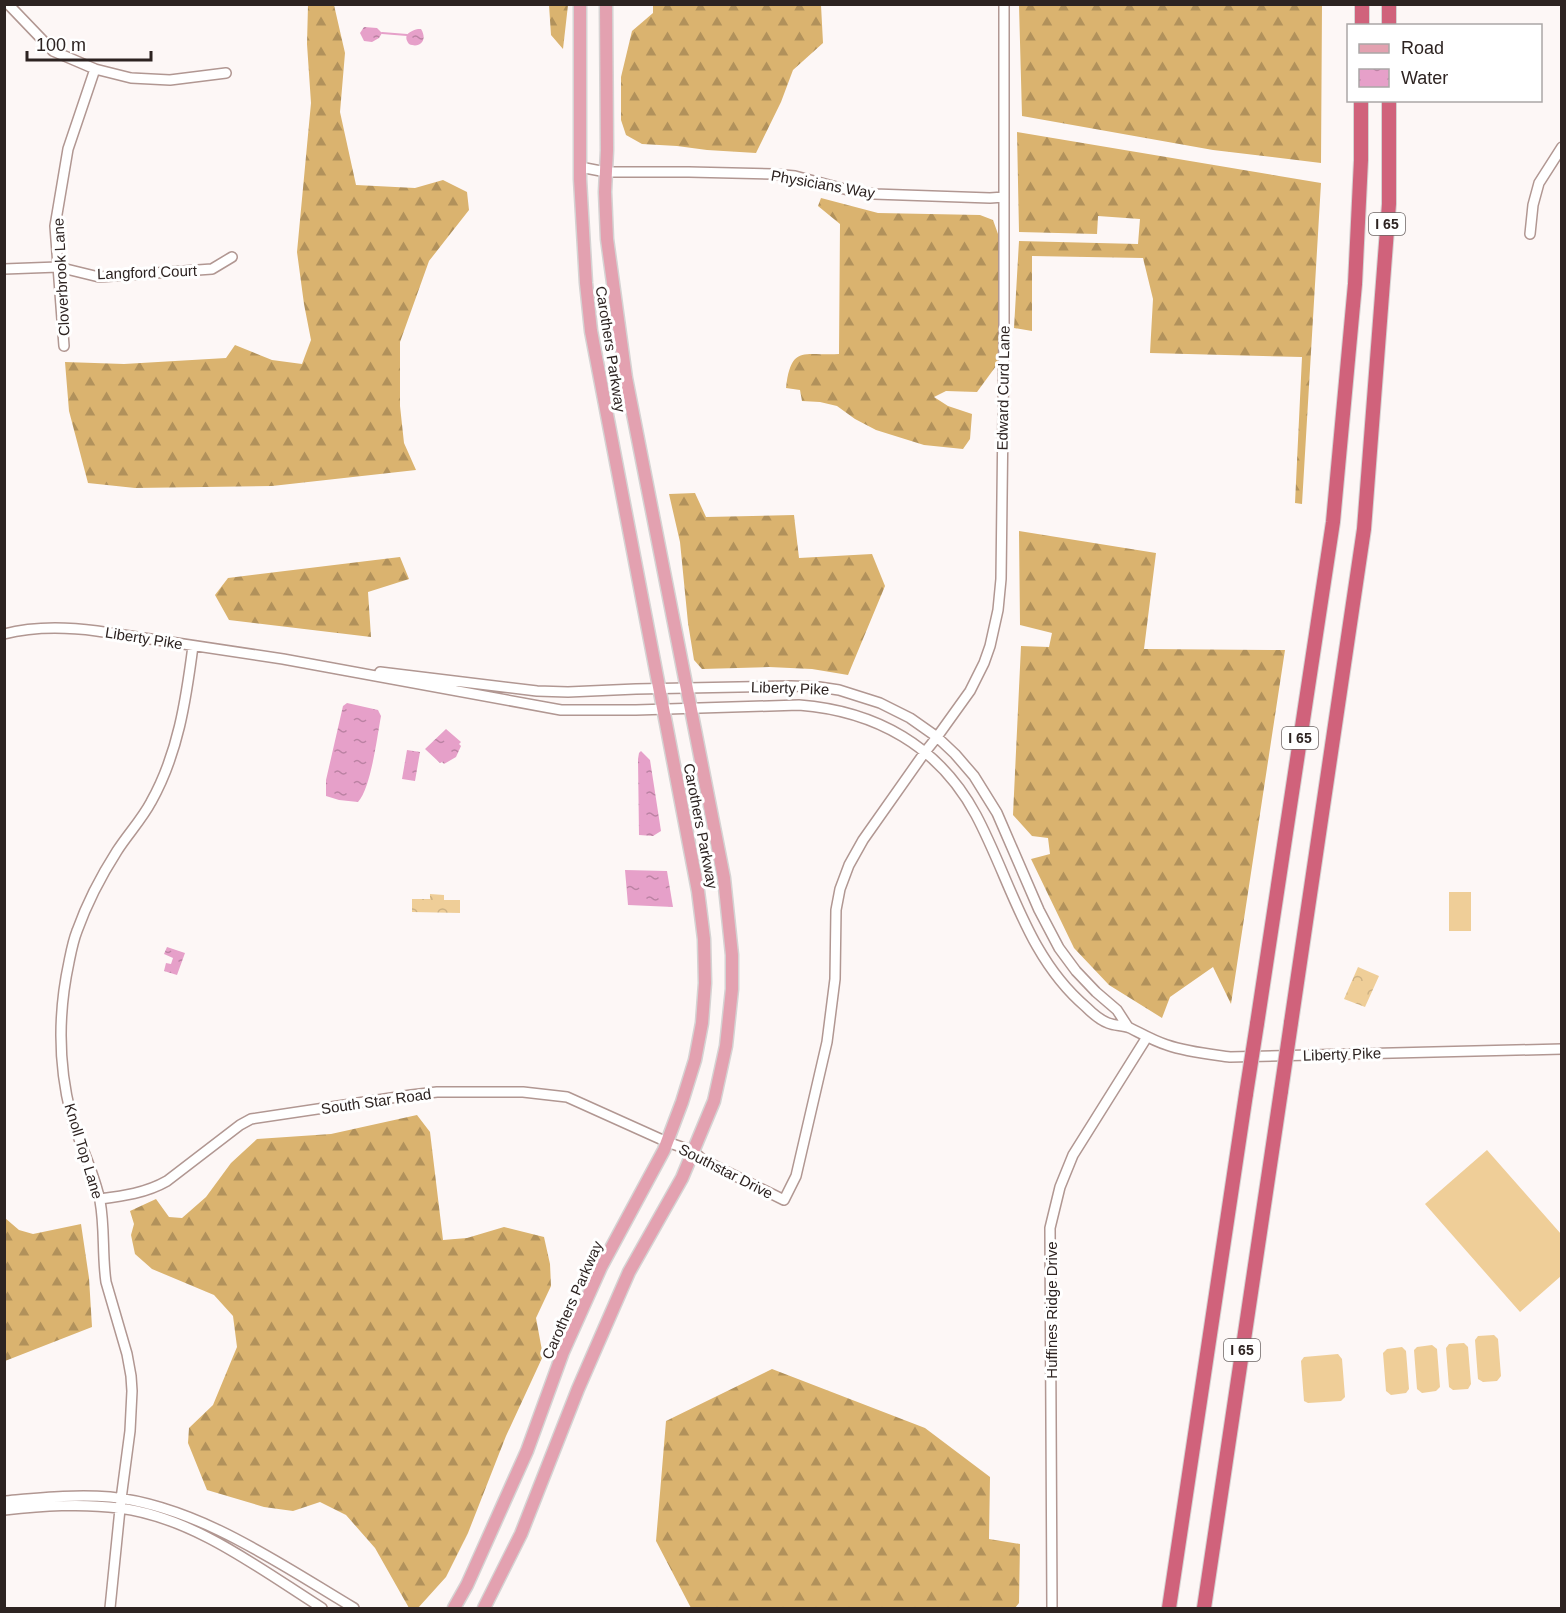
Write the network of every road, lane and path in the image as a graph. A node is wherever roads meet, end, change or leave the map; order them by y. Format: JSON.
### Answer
{"nodes":[{"id":1,"x":8,"y":4,"type":"edge"},
{"id":2,"x":580,"y":4,"type":"edge"},
{"id":3,"x":606,"y":4,"type":"edge"},
{"id":4,"x":1004,"y":4,"type":"edge"},
{"id":5,"x":1362,"y":4,"type":"edge"},
{"id":6,"x":1389,"y":4,"type":"edge"},
{"id":7,"x":1362,"y":24,"type":"edge"},
{"id":8,"x":1389,"y":24,"type":"edge"},
{"id":9,"x":95,"y":69,"type":"junction"},
{"id":10,"x":226,"y":74,"type":"dead end"},
{"id":11,"x":1361,"y":102,"type":"edge"},
{"id":12,"x":1389,"y":102,"type":"edge"},
{"id":13,"x":1562,"y":147,"type":"edge"},
{"id":14,"x":606,"y":172,"type":"junction"},
{"id":15,"x":580,"y":173,"type":"junction"},
{"id":16,"x":1004,"y":197,"type":"junction"},
{"id":17,"x":1530,"y":234,"type":"dead end"},
{"id":18,"x":232,"y":256,"type":"dead end"},
{"id":19,"x":58,"y":267,"type":"junction"},
{"id":20,"x":4,"y":269,"type":"edge"},
{"id":21,"x":64,"y":346,"type":"dead end"},
{"id":22,"x":4,"y":634,"type":"edge"},
{"id":23,"x":193,"y":646,"type":"junction"},
{"id":24,"x":283,"y":659,"type":"junction"},
{"id":25,"x":687,"y":688,"type":"junction"},
{"id":26,"x":659,"y":689,"type":"junction"},
{"id":27,"x":664,"y":708,"type":"junction"},
{"id":28,"x":691,"y":708,"type":"junction"},
{"id":29,"x":937,"y":737,"type":"junction"},
{"id":30,"x":925,"y":752,"type":"junction"},
{"id":31,"x":1016,"y":858,"type":"junction"},
{"id":32,"x":999,"y":866,"type":"junction"},
{"id":33,"x":1128,"y":1027,"type":"junction"},
{"id":34,"x":1147,"y":1037,"type":"junction"},
{"id":35,"x":1562,"y":1049,"type":"edge"},
{"id":36,"x":667,"y":1142,"type":"junction"},
{"id":37,"x":693,"y":1151,"type":"junction"},
{"id":38,"x":99,"y":1199,"type":"junction"},
{"id":39,"x":784,"y":1200,"type":"joint"},
{"id":40,"x":4,"y":1501,"type":"edge"},
{"id":41,"x":121,"y":1503,"type":"junction"},
{"id":42,"x":4,"y":1510,"type":"edge"},
{"id":43,"x":261,"y":1554,"type":"junction"},
{"id":44,"x":254,"y":1565,"type":"junction"},
{"id":45,"x":110,"y":1608,"type":"edge"},
{"id":46,"x":322,"y":1608,"type":"edge"},
{"id":47,"x":354,"y":1608,"type":"edge"},
{"id":48,"x":453,"y":1608,"type":"edge"},
{"id":49,"x":484,"y":1608,"type":"edge"},
{"id":50,"x":1052,"y":1608,"type":"edge"},
{"id":51,"x":1169,"y":1608,"type":"edge"},
{"id":52,"x":1204,"y":1608,"type":"edge"}],
"edges":[{"from":1,"to":9,"type":"street"},
{"from":2,"to":15,"type":"main road","name":"Carothers Parkway"},
{"from":3,"to":14,"type":"main road","name":"Carothers Parkway"},
{"from":4,"to":16,"type":"street","name":"Edward Curd Lane"},
{"from":5,"to":7,"type":"highway"},
{"from":6,"to":8,"type":"highway"},
{"from":9,"to":10,"type":"street"},
{"from":9,"to":19,"type":"street","name":"Cloverbrook Lane"},
{"from":11,"to":51,"type":"highway","name":"I 65","number":"I 65","bridge":true},
{"from":12,"to":52,"type":"highway","number":"I 65","bridge":true},
{"from":13,"to":17,"type":"street"},
{"from":14,"to":15,"type":"street","name":"Physicians Way"},
{"from":14,"to":16,"type":"street","name":"Physicians Way"},
{"from":14,"to":25,"type":"main road","name":"Carothers Parkway"},
{"from":15,"to":26,"type":"main road","name":"Carothers Parkway"},
{"from":16,"to":29,"type":"street","name":"Edward Curd Lane"},
{"from":18,"to":19,"type":"street","name":"Langford Court"},
{"from":19,"to":20,"type":"street","name":"Langford Court"},
{"from":19,"to":21,"type":"street","name":"Cloverbrook Lane"},
{"from":22,"to":23,"type":"street","name":"Liberty Pike"},
{"from":23,"to":24,"type":"street","name":"Liberty Pike"},
{"from":23,"to":38,"type":"street","name":"Knoll Top Lane"},
{"from":24,"to":26,"type":"street","name":"Liberty Pike"},
{"from":24,"to":27,"type":"street","name":"Liberty Pike"},
{"from":25,"to":26,"type":"street","name":"Liberty Pike"},
{"from":25,"to":28,"type":"main road","name":"Carothers Parkway"},
{"from":25,"to":29,"type":"street","name":"Liberty Pike"},
{"from":26,"to":27,"type":"main road","name":"Carothers Parkway"},
{"from":27,"to":28,"type":"street","name":"Liberty Pike"},
{"from":27,"to":36,"type":"main road","name":"Carothers Parkway"},
{"from":28,"to":30,"type":"street","name":"Liberty Pike"},
{"from":28,"to":37,"type":"main road","name":"Carothers Parkway"},
{"from":29,"to":30,"type":"street","name":"Edward Curd Lane"},
{"from":29,"to":31,"type":"street","name":"Liberty Pike"},
{"from":30,"to":32,"type":"street","name":"Liberty Pike"},
{"from":30,"to":39,"type":"street","name":"Edward Curd Lane"},
{"from":31,"to":32,"type":"street"},
{"from":31,"to":33,"type":"street","name":"Liberty Pike"},
{"from":32,"to":33,"type":"street","name":"Liberty Pike"},
{"from":33,"to":34,"type":"street","name":"Liberty Pike"},
{"from":34,"to":35,"type":"street","name":"Liberty Pike"},
{"from":34,"to":50,"type":"street","name":"Huffines Ridge Drive"},
{"from":36,"to":37,"type":"street","name":"Southstar Drive"},
{"from":36,"to":38,"type":"street","name":"South Star Road"},
{"from":36,"to":48,"type":"main road","name":"Carothers Parkway"},
{"from":37,"to":39,"type":"street","name":"Southstar Drive"},
{"from":37,"to":49,"type":"main road","name":"Carothers Parkway"},
{"from":38,"to":41,"type":"street","name":"Knoll Top Lane"},
{"from":40,"to":41,"type":"street"},
{"from":41,"to":42,"type":"street"},
{"from":41,"to":43,"type":"street"},
{"from":41,"to":44,"type":"street"},
{"from":41,"to":45,"type":"street","name":"Knoll Top Lane"},
{"from":43,"to":44,"type":"street"},
{"from":43,"to":47,"type":"street"},
{"from":44,"to":46,"type":"street"}]}
